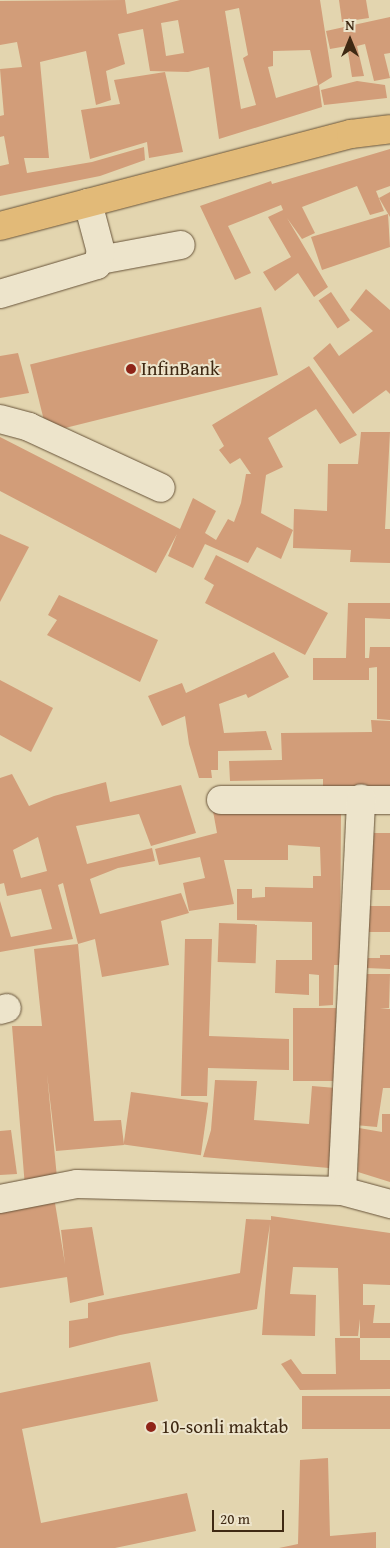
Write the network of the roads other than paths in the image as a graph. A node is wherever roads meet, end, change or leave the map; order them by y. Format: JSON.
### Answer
{"nodes":[{"id":1,"x":390,"y":129,"type":"edge"},
{"id":2,"x":88,"y":204,"type":"junction"},
{"id":3,"x":0,"y":226,"type":"edge"},
{"id":4,"x":182,"y":245,"type":"dead end"},
{"id":5,"x":100,"y":260,"type":"junction"},
{"id":6,"x":0,"y":294,"type":"edge"},
{"id":7,"x":0,"y":419,"type":"edge"},
{"id":8,"x":161,"y":488,"type":"dead end"},
{"id":9,"x":362,"y":798,"type":"junction"},
{"id":10,"x":221,"y":800,"type":"dead end"},
{"id":11,"x":390,"y":800,"type":"edge"},
{"id":12,"x":342,"y":1191,"type":"junction"},
{"id":13,"x":0,"y":1199,"type":"edge"},
{"id":14,"x":390,"y":1204,"type":"edge"}],
"edges":[{"from":1,"to":2,"type":"main road"},
{"from":2,"to":3,"type":"main road"},
{"from":2,"to":5,"type":"street"},
{"from":4,"to":5,"type":"street"},
{"from":5,"to":6,"type":"street"},
{"from":7,"to":8,"type":"street"},
{"from":9,"to":10,"type":"street"},
{"from":9,"to":11,"type":"street"},
{"from":9,"to":12,"type":"street"},
{"from":12,"to":13,"type":"street"},
{"from":12,"to":14,"type":"street"}]}
